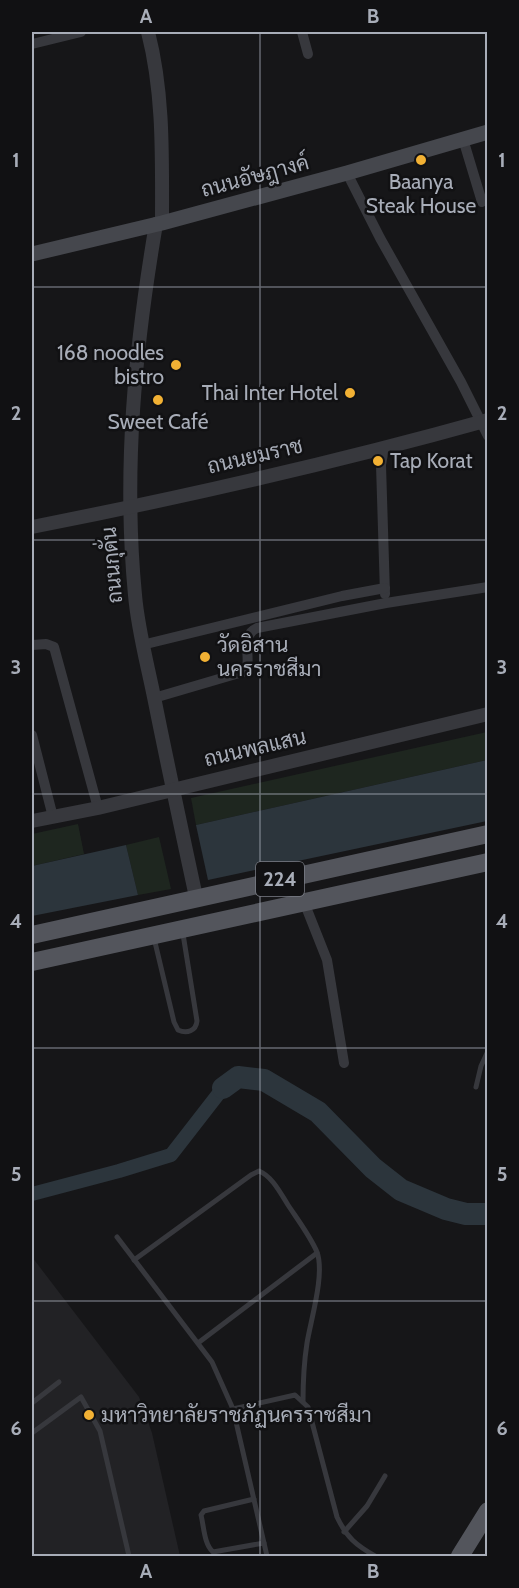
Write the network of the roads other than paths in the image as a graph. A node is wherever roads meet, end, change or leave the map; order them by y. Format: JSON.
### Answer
{"nodes":[{"id":1,"x":81,"y":32,"type":"edge"},
{"id":2,"x":148,"y":32,"type":"edge"},
{"id":3,"x":302,"y":32,"type":"edge"},
{"id":4,"x":32,"y":44,"type":"edge"},
{"id":5,"x":308,"y":54,"type":"dead end"},
{"id":6,"x":488,"y":132,"type":"edge"},
{"id":7,"x":463,"y":139,"type":"junction"},
{"id":8,"x":347,"y":173,"type":"junction"},
{"id":9,"x":482,"y":202,"type":"dead end"},
{"id":10,"x":159,"y":224,"type":"junction"},
{"id":11,"x":32,"y":254,"type":"edge"},
{"id":12,"x":484,"y":421,"type":"edge"},
{"id":13,"x":488,"y":436,"type":"edge"},
{"id":14,"x":384,"y":448,"type":"junction"},
{"id":15,"x":129,"y":508,"type":"junction"},
{"id":16,"x":32,"y":527,"type":"edge"},
{"id":17,"x":488,"y":587,"type":"edge"},
{"id":18,"x":385,"y":588,"type":"junction"},
{"id":19,"x":386,"y":603,"type":"junction"},
{"id":20,"x":32,"y":645,"type":"edge"},
{"id":21,"x":142,"y":645,"type":"junction"},
{"id":22,"x":154,"y":698,"type":"junction"},
{"id":23,"x":488,"y":714,"type":"edge"},
{"id":24,"x":32,"y":735,"type":"edge"},
{"id":25,"x":172,"y":790,"type":"junction"},
{"id":26,"x":98,"y":807,"type":"junction"},
{"id":27,"x":52,"y":817,"type":"junction"},
{"id":28,"x":32,"y":821,"type":"edge"},
{"id":29,"x":488,"y":834,"type":"edge"},
{"id":30,"x":488,"y":862,"type":"edge"},
{"id":31,"x":196,"y":897,"type":"junction"},
{"id":32,"x":304,"y":902,"type":"junction"},
{"id":33,"x":202,"y":925,"type":"junction"},
{"id":34,"x":182,"y":929,"type":"junction"},
{"id":35,"x":32,"y":934,"type":"edge"},
{"id":36,"x":154,"y":935,"type":"junction"},
{"id":37,"x":32,"y":962,"type":"edge"},
{"id":38,"x":488,"y":1051,"type":"edge"},
{"id":39,"x":344,"y":1063,"type":"dead end"},
{"id":40,"x":476,"y":1087,"type":"dead end"},
{"id":41,"x":117,"y":1237,"type":"dead end"},
{"id":42,"x":317,"y":1253,"type":"junction"},
{"id":43,"x":134,"y":1260,"type":"junction"},
{"id":44,"x":198,"y":1343,"type":"junction"},
{"id":45,"x":59,"y":1382,"type":"dead end"},
{"id":46,"x":303,"y":1402,"type":"junction"},
{"id":47,"x":32,"y":1403,"type":"edge"},
{"id":48,"x":233,"y":1409,"type":"junction"},
{"id":49,"x":32,"y":1433,"type":"edge"},
{"id":50,"x":385,"y":1476,"type":"dead end"},
{"id":51,"x":254,"y":1499,"type":"junction"},
{"id":52,"x":488,"y":1511,"type":"edge"},
{"id":53,"x":344,"y":1532,"type":"junction"},
{"id":54,"x":264,"y":1543,"type":"junction"},
{"id":55,"x":129,"y":1557,"type":"edge"},
{"id":56,"x":267,"y":1557,"type":"edge"},
{"id":57,"x":375,"y":1557,"type":"edge"},
{"id":58,"x":460,"y":1557,"type":"edge"}],
"edges":[{"from":1,"to":4,"type":"street"},
{"from":2,"to":10,"type":"street","name":"ถนนกุดั่น"},
{"from":3,"to":5,"type":"street"},
{"from":6,"to":7,"type":"main road","name":"ถนนอัษฎางค์"},
{"from":7,"to":8,"type":"main road","name":"ถนนอัษฎางค์"},
{"from":7,"to":9,"type":"street"},
{"from":8,"to":10,"type":"main road","name":"ถนนอัษฎางค์"},
{"from":8,"to":12,"type":"street"},
{"from":10,"to":11,"type":"main road","name":"ถนนอัษฎางค์"},
{"from":10,"to":15,"type":"street","name":"ถนนกุดั่น"},
{"from":12,"to":13,"type":"street"},
{"from":12,"to":14,"type":"street","name":"ถนนยมราช"},
{"from":14,"to":15,"type":"street","name":"ถนนยมราช"},
{"from":14,"to":18,"type":"street"},
{"from":15,"to":16,"type":"street","name":"ถนนยมราช"},
{"from":15,"to":21,"type":"street","name":"ถนนกุดั่น"},
{"from":17,"to":19,"type":"street"},
{"from":18,"to":19,"type":"street"},
{"from":18,"to":21,"type":"street"},
{"from":19,"to":22,"type":"street"},
{"from":20,"to":26,"type":"street"},
{"from":21,"to":22,"type":"street","name":"ถนนกุดั่น"},
{"from":22,"to":25,"type":"street","name":"ถนนกุดั่น"},
{"from":23,"to":25,"type":"street","name":"ถนนพลแสน"},
{"from":24,"to":27,"type":"street"},
{"from":25,"to":26,"type":"street","name":"ถนนพลแสน"},
{"from":25,"to":31,"type":"street","name":"ถนนกุดั่น"},
{"from":26,"to":27,"type":"street","name":"ถนนพลแสน"},
{"from":27,"to":28,"type":"street","name":"ถนนพลแสน"},
{"from":29,"to":31,"type":"main road","number":"224"},
{"from":30,"to":32,"type":"main road","number":"224"},
{"from":31,"to":33,"type":"main road"},
{"from":31,"to":35,"type":"main road","number":"224"},
{"from":32,"to":33,"type":"main road","number":"224"},
{"from":32,"to":39,"type":"street"},
{"from":33,"to":34,"type":"main road","number":"224"},
{"from":34,"to":36,"type":"main road","number":"224"},
{"from":34,"to":36,"type":"lane"},
{"from":36,"to":37,"type":"main road","number":"224"},
{"from":38,"to":40,"type":"lane"},
{"from":41,"to":43,"type":"lane"},
{"from":42,"to":43,"type":"lane"},
{"from":42,"to":44,"type":"lane"},
{"from":42,"to":46,"type":"lane"},
{"from":43,"to":44,"type":"lane"},
{"from":44,"to":48,"type":"lane"},
{"from":45,"to":47,"type":"lane"},
{"from":46,"to":48,"type":"lane"},
{"from":46,"to":53,"type":"lane"},
{"from":48,"to":51,"type":"lane"},
{"from":49,"to":55,"type":"lane"},
{"from":50,"to":53,"type":"lane"},
{"from":51,"to":54,"type":"lane"},
{"from":51,"to":54,"type":"lane"},
{"from":52,"to":58,"type":"main road"},
{"from":53,"to":57,"type":"lane"},
{"from":54,"to":56,"type":"lane"}]}
